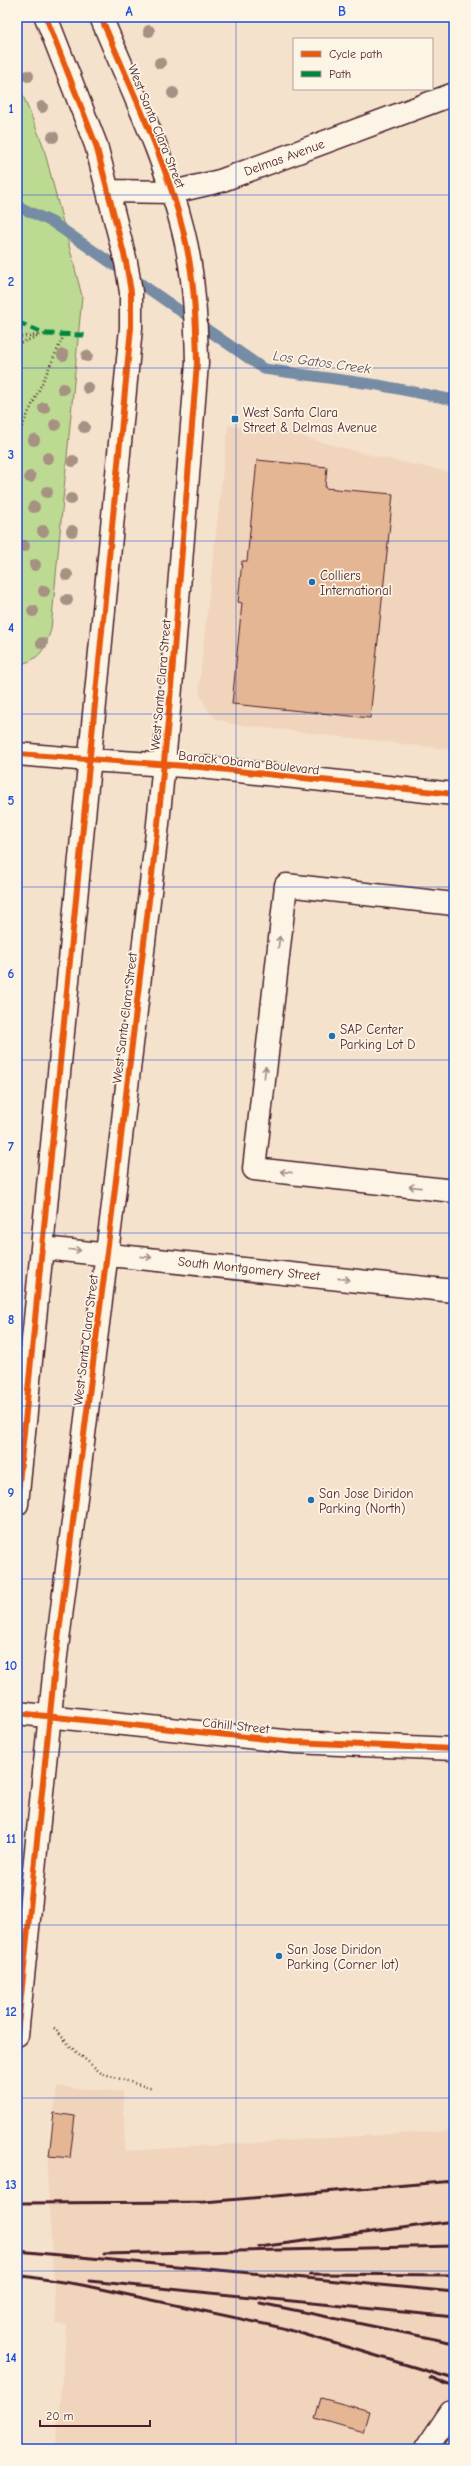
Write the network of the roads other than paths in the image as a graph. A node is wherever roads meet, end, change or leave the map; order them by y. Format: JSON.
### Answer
{"nodes":[{"id":1,"x":46,"y":17,"type":"edge"},
{"id":2,"x":101,"y":17,"type":"edge"},
{"id":3,"x":454,"y":94,"type":"edge"},
{"id":4,"x":173,"y":192,"type":"junction"},
{"id":5,"x":111,"y":200,"type":"junction"},
{"id":6,"x":17,"y":754,"type":"edge"},
{"id":7,"x":90,"y":760,"type":"junction"},
{"id":8,"x":164,"y":765,"type":"junction"},
{"id":9,"x":454,"y":794,"type":"edge"},
{"id":10,"x":454,"y":904,"type":"edge"},
{"id":11,"x":454,"y":1191,"type":"edge"},
{"id":12,"x":43,"y":1248,"type":"junction"},
{"id":13,"x":107,"y":1253,"type":"junction"},
{"id":14,"x":454,"y":1291,"type":"edge"},
{"id":15,"x":17,"y":1504,"type":"edge"},
{"id":16,"x":17,"y":1713,"type":"edge"},
{"id":17,"x":51,"y":1716,"type":"junction"},
{"id":18,"x":454,"y":1749,"type":"edge"},
{"id":19,"x":17,"y":2035,"type":"edge"},
{"id":20,"x":454,"y":2414,"type":"edge"},
{"id":21,"x":426,"y":2449,"type":"edge"}],
"edges":[{"from":1,"to":5,"type":"main road"},
{"from":2,"to":4,"type":"main road","name":"West Santa Clara Street"},
{"from":3,"to":4,"type":"main road","name":"Delmas Avenue"},
{"from":4,"to":5,"type":"main road","name":"Delmas Avenue"},
{"from":4,"to":8,"type":"main road","name":"West Santa Clara Street"},
{"from":5,"to":7,"type":"main road"},
{"from":6,"to":7,"type":"main road","name":"Barack Obama Boulevard"},
{"from":7,"to":8,"type":"main road","name":"Barack Obama Boulevard"},
{"from":7,"to":12,"type":"main road"},
{"from":8,"to":9,"type":"main road","name":"Barack Obama Boulevard"},
{"from":8,"to":13,"type":"main road","name":"West Santa Clara Street"},
{"from":11,"to":10,"type":"main road","one_way":true},
{"from":12,"to":13,"type":"main road","name":"South Montgomery Street","one_way":true},
{"from":12,"to":15,"type":"main road"},
{"from":13,"to":14,"type":"main road","name":"South Montgomery Street","one_way":true},
{"from":13,"to":17,"type":"main road","name":"West Santa Clara Street"},
{"from":16,"to":17,"type":"main road","name":"Cahill Street"},
{"from":17,"to":18,"type":"main road","name":"Cahill Street"},
{"from":17,"to":19,"type":"main road","name":"West Santa Clara Street"},
{"from":20,"to":21,"type":"main road"}]}
